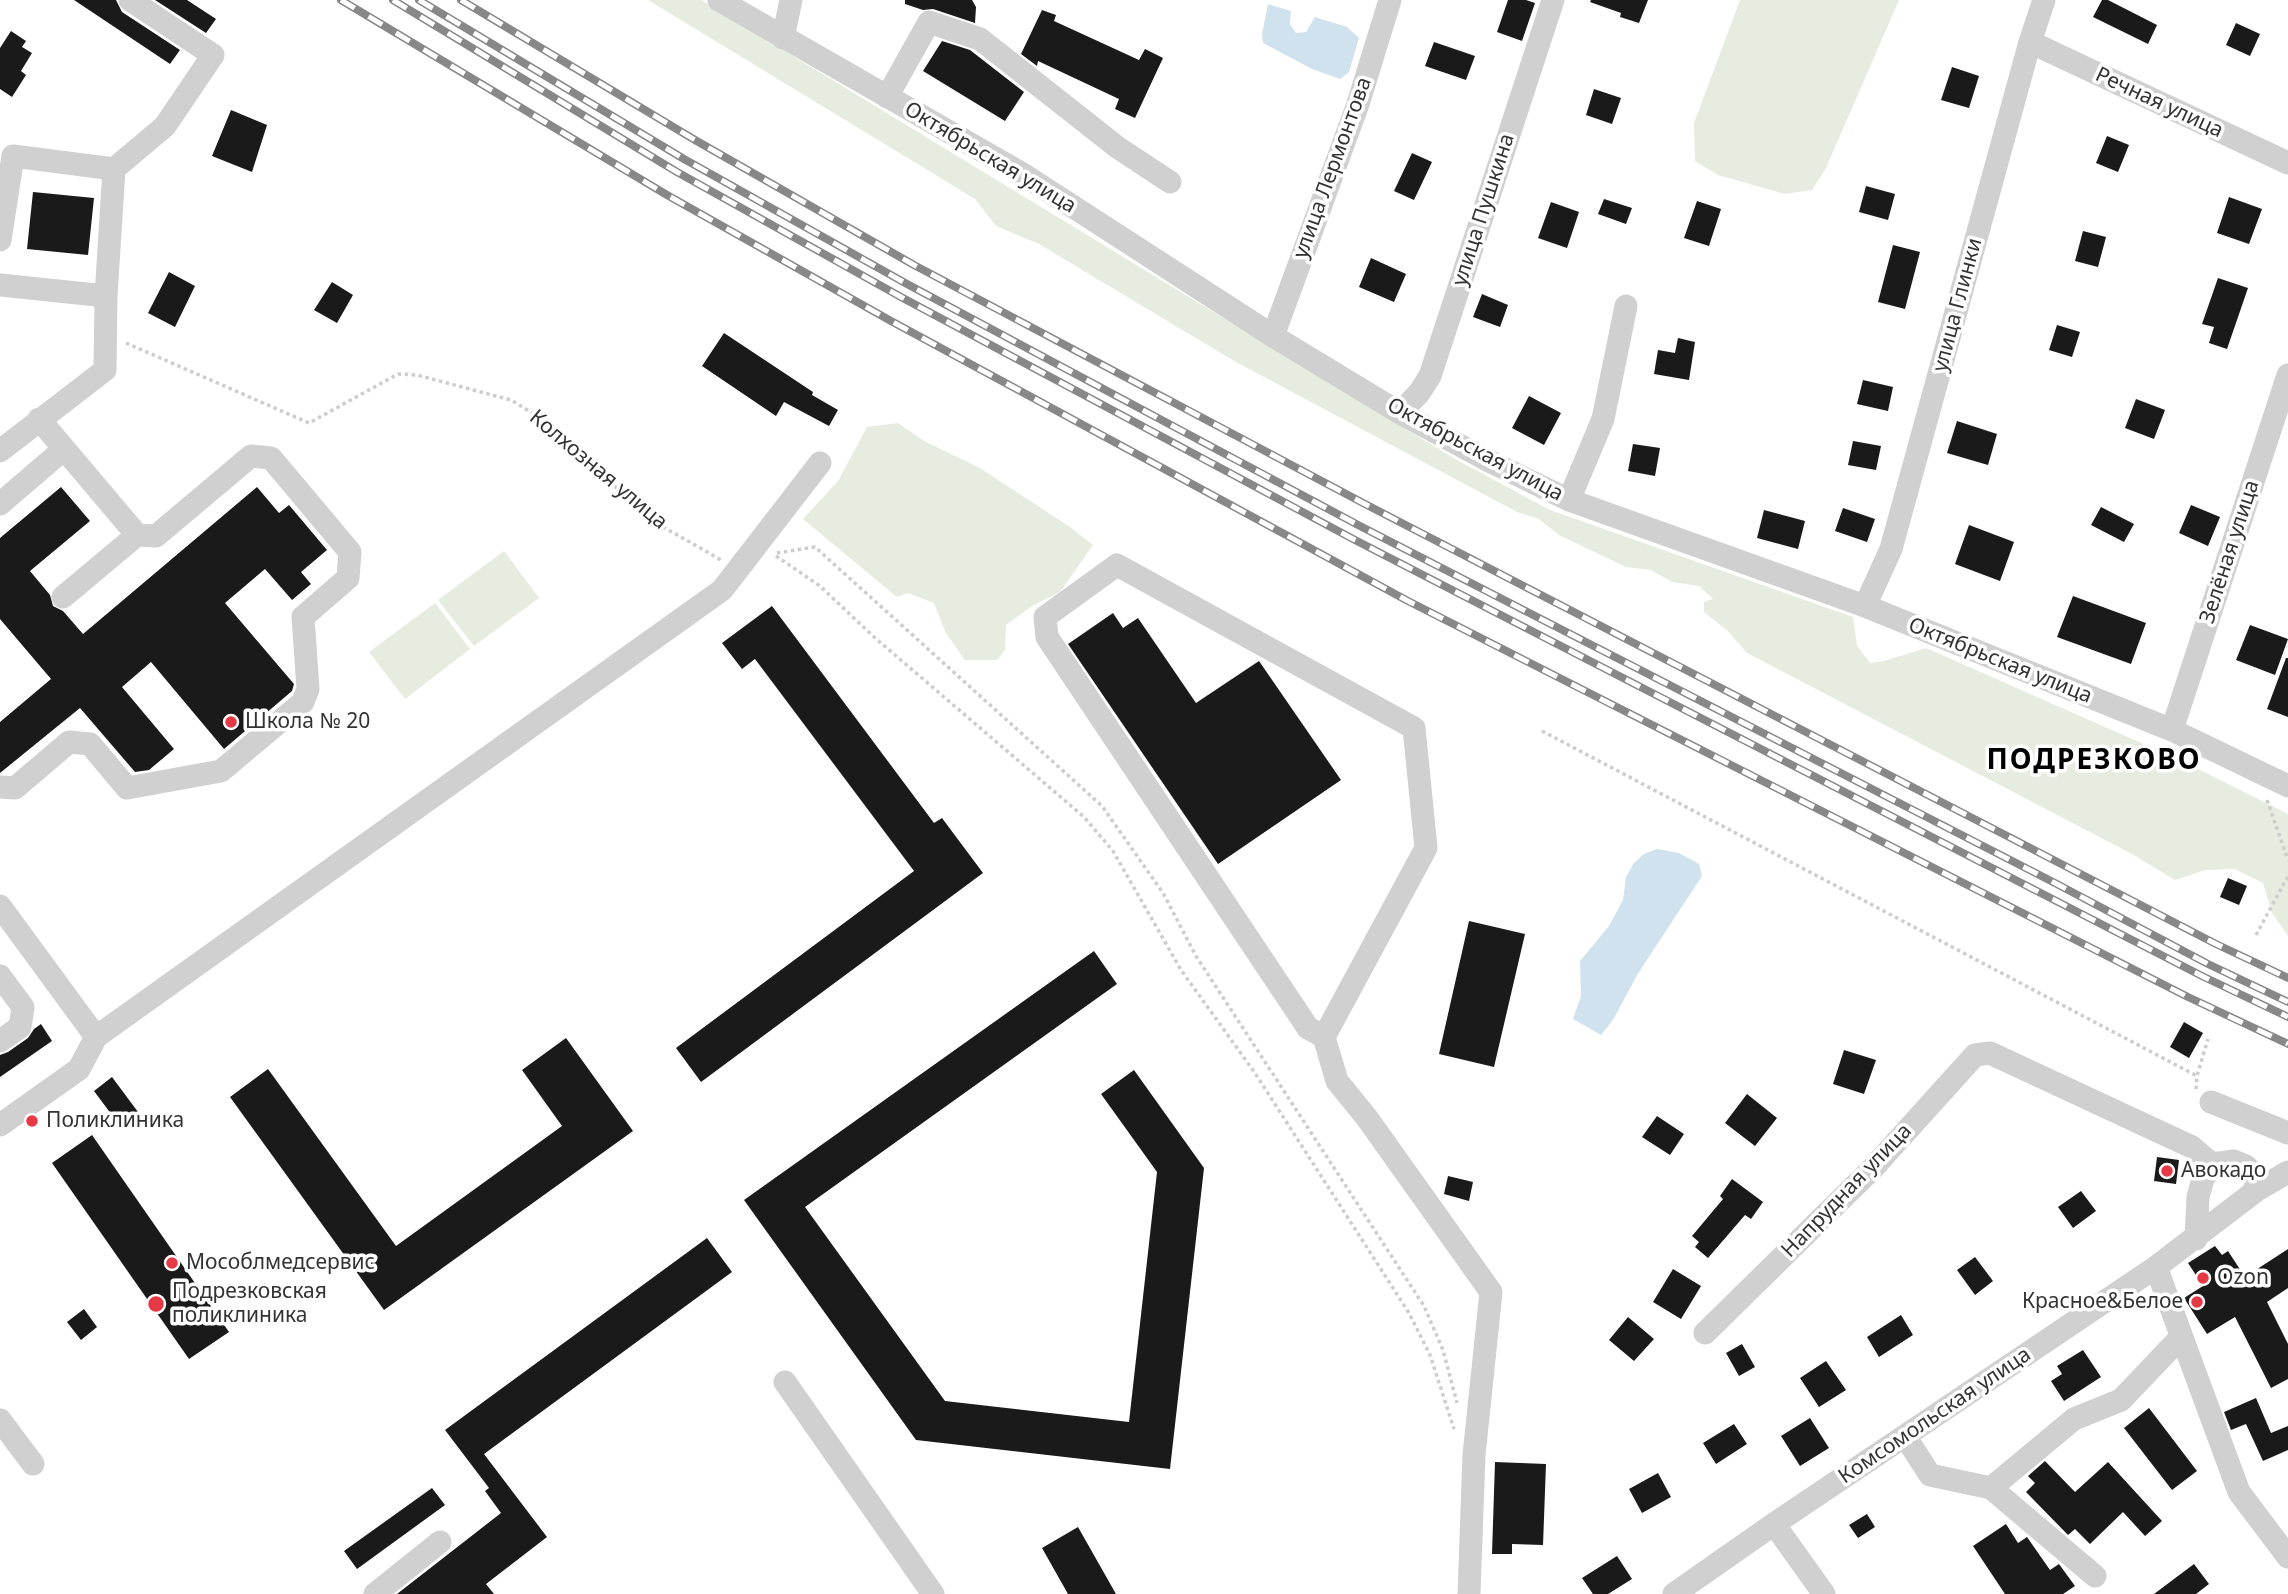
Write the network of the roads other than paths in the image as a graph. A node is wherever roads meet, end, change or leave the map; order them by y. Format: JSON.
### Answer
{"nodes":[{"id":1,"x":130,"y":0,"type":"edge"},
{"id":2,"x":719,"y":0,"type":"edge"},
{"id":3,"x":791,"y":0,"type":"edge"},
{"id":4,"x":1390,"y":0,"type":"edge"},
{"id":5,"x":1553,"y":0,"type":"edge"},
{"id":6,"x":2044,"y":0,"type":"edge"},
{"id":7,"x":783,"y":38,"type":"junction"},
{"id":8,"x":2030,"y":42,"type":"junction"},
{"id":9,"x":887,"y":97,"type":"junction"},
{"id":10,"x":2288,"y":163,"type":"edge"},
{"id":11,"x":114,"y":169,"type":"junction"},
{"id":12,"x":1170,"y":182,"type":"dead end"},
{"id":13,"x":0,"y":240,"type":"edge"},
{"id":14,"x":0,"y":285,"type":"edge"},
{"id":15,"x":106,"y":296,"type":"junction"},
{"id":16,"x":1626,"y":306,"type":"dead end"},
{"id":17,"x":1273,"y":336,"type":"junction"},
{"id":18,"x":2288,"y":374,"type":"edge"},
{"id":19,"x":1400,"y":412,"type":"junction"},
{"id":20,"x":39,"y":419,"type":"junction"},
{"id":21,"x":64,"y":449,"type":"junction"},
{"id":22,"x":0,"y":451,"type":"edge"},
{"id":23,"x":820,"y":463,"type":"dead end"},
{"id":24,"x":1569,"y":500,"type":"junction"},
{"id":25,"x":0,"y":503,"type":"edge"},
{"id":26,"x":137,"y":535,"type":"junction"},
{"id":27,"x":63,"y":597,"type":"dead end"},
{"id":28,"x":1865,"y":607,"type":"junction"},
{"id":29,"x":2172,"y":730,"type":"junction"},
{"id":30,"x":2288,"y":786,"type":"edge"},
{"id":31,"x":0,"y":787,"type":"edge"},
{"id":32,"x":0,"y":906,"type":"edge"},
{"id":33,"x":0,"y":976,"type":"edge"},
{"id":34,"x":96,"y":1037,"type":"junction"},
{"id":35,"x":1324,"y":1037,"type":"junction"},
{"id":36,"x":0,"y":1041,"type":"edge"},
{"id":37,"x":2211,"y":1102,"type":"dead end"},
{"id":38,"x":0,"y":1125,"type":"edge"},
{"id":39,"x":2288,"y":1133,"type":"edge"},
{"id":40,"x":2212,"y":1164,"type":"junction"},
{"id":41,"x":2288,"y":1172,"type":"edge"},
{"id":42,"x":2257,"y":1190,"type":"junction"},
{"id":43,"x":2196,"y":1239,"type":"junction"},
{"id":44,"x":2156,"y":1267,"type":"junction"},
{"id":45,"x":1705,"y":1333,"type":"dead end"},
{"id":46,"x":2181,"y":1337,"type":"junction"},
{"id":47,"x":785,"y":1382,"type":"dead end"},
{"id":48,"x":0,"y":1420,"type":"edge"},
{"id":49,"x":1905,"y":1436,"type":"junction"},
{"id":50,"x":33,"y":1464,"type":"dead end"},
{"id":51,"x":1991,"y":1488,"type":"junction"},
{"id":52,"x":1774,"y":1524,"type":"junction"},
{"id":53,"x":440,"y":1542,"type":"dead end"},
{"id":54,"x":2288,"y":1557,"type":"edge"},
{"id":55,"x":2095,"y":1576,"type":"dead end"},
{"id":56,"x":375,"y":1594,"type":"edge"},
{"id":57,"x":933,"y":1594,"type":"edge"},
{"id":58,"x":1469,"y":1594,"type":"edge"},
{"id":59,"x":1674,"y":1594,"type":"edge"},
{"id":60,"x":1824,"y":1594,"type":"edge"}],
"edges":[{"from":1,"to":11,"type":"street"},
{"from":2,"to":7,"type":"street","name":"Октябрьская улица"},
{"from":3,"to":7,"type":"street"},
{"from":4,"to":17,"type":"street","name":"улица Лермонтова"},
{"from":5,"to":19,"type":"street","name":"улица Пушкина"},
{"from":6,"to":8,"type":"street","name":"улица Глинки"},
{"from":7,"to":9,"type":"street","name":"Октябрьская улица"},
{"from":8,"to":10,"type":"street","name":"Речная улица"},
{"from":8,"to":28,"type":"street","name":"улица Глинки"},
{"from":9,"to":12,"type":"street"},
{"from":9,"to":17,"type":"street","name":"Октябрьская улица"},
{"from":11,"to":13,"type":"street"},
{"from":11,"to":15,"type":"street"},
{"from":14,"to":15,"type":"street"},
{"from":15,"to":20,"type":"street"},
{"from":16,"to":24,"type":"street"},
{"from":17,"to":19,"type":"street","name":"Октябрьская улица"},
{"from":18,"to":29,"type":"street","name":"Зелёная улица"},
{"from":19,"to":24,"type":"street","name":"Октябрьская улица"},
{"from":20,"to":21,"type":"street"},
{"from":20,"to":22,"type":"street"},
{"from":21,"to":25,"type":"street"},
{"from":21,"to":26,"type":"street"},
{"from":23,"to":34,"type":"street"},
{"from":24,"to":28,"type":"street","name":"Октябрьская улица"},
{"from":26,"to":27,"type":"street"},
{"from":26,"to":31,"type":"street"},
{"from":28,"to":29,"type":"street","name":"Октябрьская улица"},
{"from":29,"to":30,"type":"street","name":"Октябрьская улица"},
{"from":32,"to":34,"type":"street"},
{"from":33,"to":36,"type":"street"},
{"from":34,"to":38,"type":"street"},
{"from":35,"to":35,"type":"street"},
{"from":35,"to":58,"type":"street"},
{"from":37,"to":39,"type":"street"},
{"from":40,"to":42,"type":"street"},
{"from":40,"to":43,"type":"street"},
{"from":40,"to":45,"type":"street","name":"Напрудная улица"},
{"from":41,"to":42,"type":"street","name":"Комсомольская улица"},
{"from":42,"to":43,"type":"street","name":"Комсомольская улица"},
{"from":43,"to":44,"type":"street","name":"Комсомольская улица"},
{"from":44,"to":46,"type":"street"},
{"from":44,"to":49,"type":"street","name":"Комсомольская улица"},
{"from":46,"to":51,"type":"street"},
{"from":46,"to":54,"type":"street"},
{"from":47,"to":57,"type":"street"},
{"from":48,"to":50,"type":"street"},
{"from":49,"to":51,"type":"street"},
{"from":49,"to":52,"type":"street","name":"Комсомольская улица"},
{"from":51,"to":55,"type":"street"},
{"from":52,"to":59,"type":"street","name":"Комсомольская улица"},
{"from":52,"to":60,"type":"street"},
{"from":53,"to":56,"type":"street"}]}
